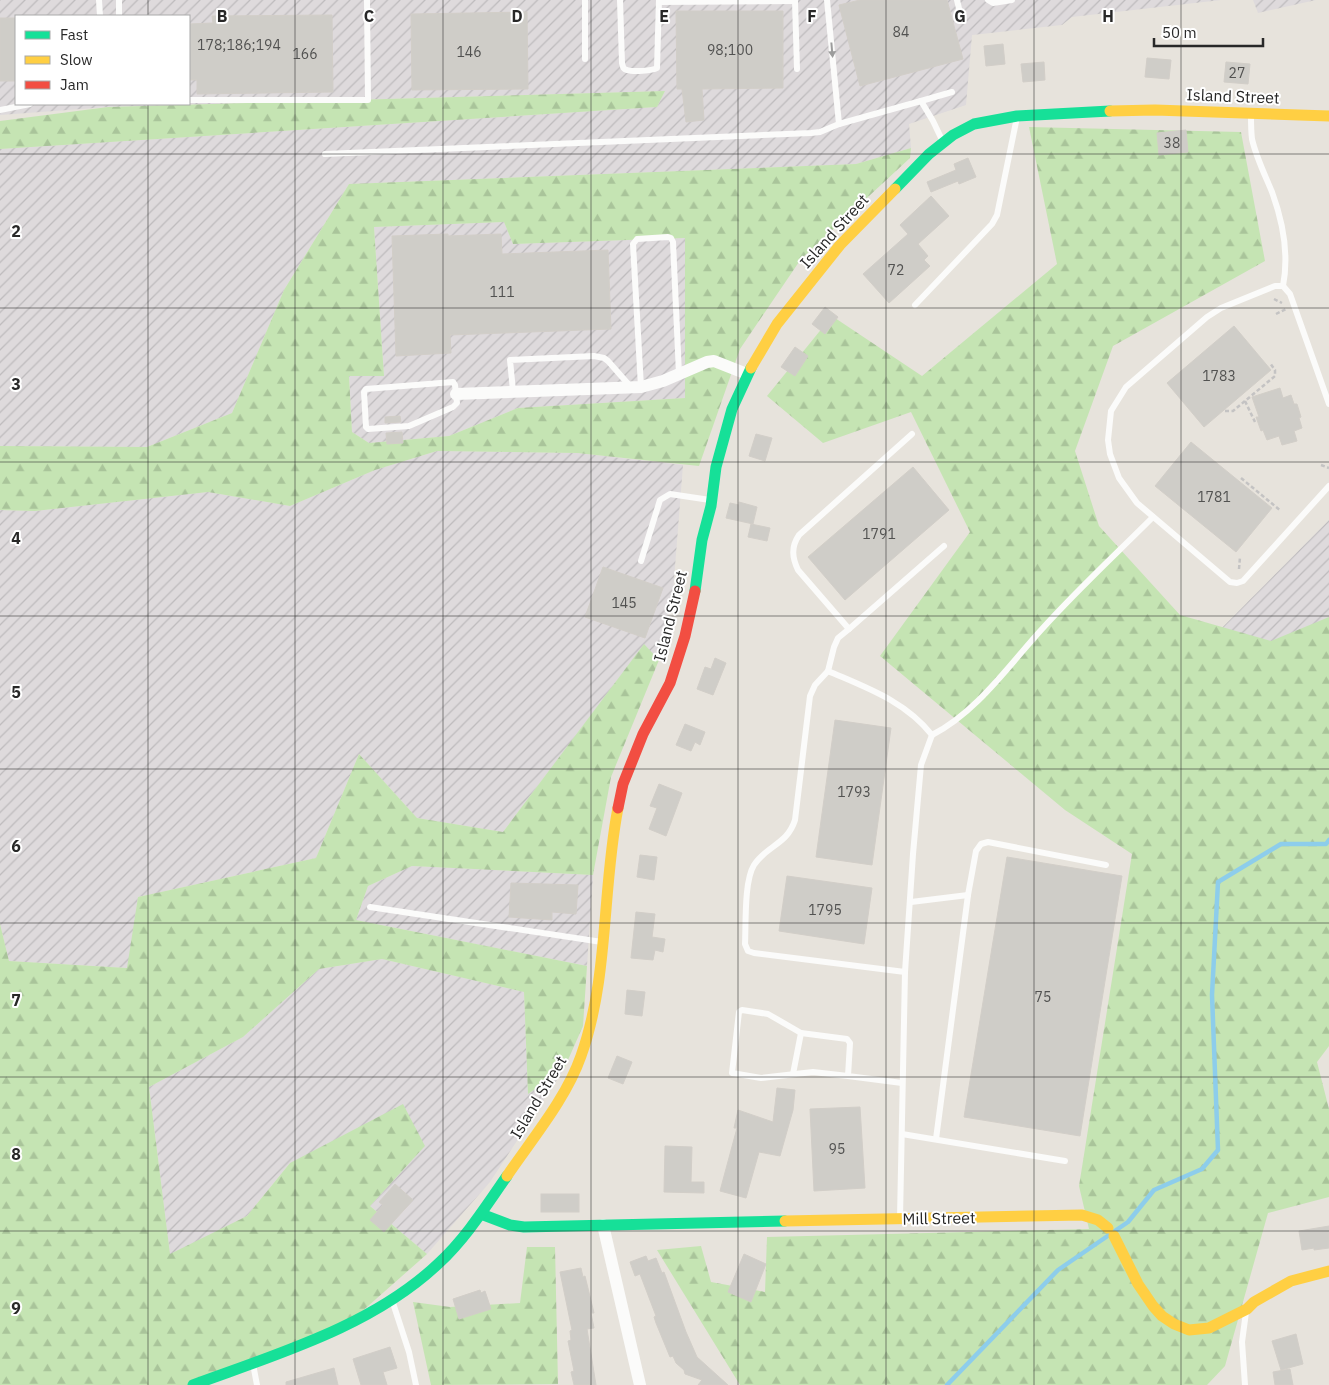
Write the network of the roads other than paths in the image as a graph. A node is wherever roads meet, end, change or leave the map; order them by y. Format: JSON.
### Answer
{"nodes":[{"id":1,"x":99,"y":0,"type":"edge"},
{"id":2,"x":119,"y":0,"type":"edge"},
{"id":3,"x":367,"y":0,"type":"edge"},
{"id":4,"x":585,"y":0,"type":"edge"},
{"id":5,"x":620,"y":0,"type":"edge"},
{"id":6,"x":957,"y":0,"type":"edge"},
{"id":7,"x":988,"y":0,"type":"edge"},
{"id":8,"x":1012,"y":0,"type":"edge"},
{"id":9,"x":659,"y":1,"type":"edge"},
{"id":10,"x":712,"y":1,"type":"edge"},
{"id":11,"x":736,"y":1,"type":"edge"},
{"id":12,"x":795,"y":1,"type":"edge"},
{"id":13,"x":828,"y":1,"type":"edge"},
{"id":14,"x":100,"y":15,"type":"edge"},
{"id":15,"x":119,"y":15,"type":"edge"},
{"id":16,"x":961,"y":17,"type":"dead end"},
{"id":17,"x":585,"y":59,"type":"dead end"},
{"id":18,"x":797,"y":69,"type":"dead end"},
{"id":19,"x":952,"y":92,"type":"dead end"},
{"id":20,"x":190,"y":100,"type":"edge"},
{"id":21,"x":921,"y":101,"type":"junction"},
{"id":22,"x":25,"y":105,"type":"edge"},
{"id":23,"x":0,"y":110,"type":"edge"},
{"id":24,"x":1250,"y":113,"type":"junction"},
{"id":25,"x":1017,"y":116,"type":"junction"},
{"id":26,"x":1329,"y":116,"type":"edge"},
{"id":27,"x":839,"y":124,"type":"junction"},
{"id":28,"x":943,"y":143,"type":"junction"},
{"id":29,"x":324,"y":154,"type":"dead end"},
{"id":30,"x":1283,"y":286,"type":"junction"},
{"id":31,"x":916,"y":305,"type":"dead end"},
{"id":32,"x":679,"y":374,"type":"junction"},
{"id":33,"x":747,"y":374,"type":"junction"},
{"id":34,"x":636,"y":387,"type":"junction"},
{"id":35,"x":513,"y":391,"type":"junction"},
{"id":36,"x":456,"y":394,"type":"junction"},
{"id":37,"x":1329,"y":404,"type":"edge"},
{"id":38,"x":912,"y":434,"type":"dead end"},
{"id":39,"x":1329,"y":486,"type":"edge"},
{"id":40,"x":711,"y":500,"type":"junction"},
{"id":41,"x":1153,"y":517,"type":"junction"},
{"id":42,"x":944,"y":546,"type":"dead end"},
{"id":43,"x":640,"y":561,"type":"dead end"},
{"id":44,"x":849,"y":629,"type":"junction"},
{"id":45,"x":828,"y":670,"type":"junction"},
{"id":46,"x":932,"y":735,"type":"junction"},
{"id":47,"x":1106,"y":865,"type":"dead end"},
{"id":48,"x":968,"y":895,"type":"junction"},
{"id":49,"x":911,"y":902,"type":"junction"},
{"id":50,"x":370,"y":907,"type":"dead end"},
{"id":51,"x":603,"y":942,"type":"junction"},
{"id":52,"x":905,"y":972,"type":"junction"},
{"id":53,"x":801,"y":1033,"type":"junction"},
{"id":54,"x":793,"y":1074,"type":"junction"},
{"id":55,"x":848,"y":1076,"type":"junction"},
{"id":56,"x":902,"y":1083,"type":"junction"},
{"id":57,"x":902,"y":1134,"type":"junction"},
{"id":58,"x":936,"y":1139,"type":"junction"},
{"id":59,"x":1065,"y":1161,"type":"dead end"},
{"id":60,"x":481,"y":1214,"type":"junction"},
{"id":61,"x":900,"y":1219,"type":"junction"},
{"id":62,"x":603,"y":1225,"type":"junction"},
{"id":63,"x":1329,"y":1271,"type":"edge"},
{"id":64,"x":392,"y":1299,"type":"junction"},
{"id":65,"x":1247,"y":1309,"type":"junction"},
{"id":66,"x":253,"y":1363,"type":"junction"},
{"id":67,"x":208,"y":1382,"type":"edge"},
{"id":68,"x":193,"y":1385,"type":"edge"},
{"id":69,"x":257,"y":1385,"type":"edge"},
{"id":70,"x":416,"y":1385,"type":"edge"},
{"id":71,"x":640,"y":1385,"type":"edge"},
{"id":72,"x":1245,"y":1385,"type":"edge"}],
"edges":[{"from":1,"to":14,"type":"lane"},
{"from":2,"to":15,"type":"lane"},
{"from":3,"to":20,"type":"lane"},
{"from":4,"to":17,"type":"lane"},
{"from":5,"to":9,"type":"lane"},
{"from":6,"to":16,"type":"lane"},
{"from":7,"to":8,"type":"lane"},
{"from":9,"to":10,"type":"lane"},
{"from":10,"to":11,"type":"lane"},
{"from":11,"to":12,"type":"lane"},
{"from":12,"to":18,"type":"lane"},
{"from":13,"to":27,"type":"lane","one_way":true},
{"from":19,"to":21,"type":"lane"},
{"from":21,"to":27,"type":"lane"},
{"from":21,"to":28,"type":"lane"},
{"from":22,"to":23,"type":"lane"},
{"from":24,"to":25,"type":"street","name":"Island Street"},
{"from":24,"to":26,"type":"street","name":"Island Street"},
{"from":24,"to":30,"type":"lane"},
{"from":25,"to":28,"type":"street","name":"Island Street"},
{"from":25,"to":31,"type":"lane"},
{"from":27,"to":29,"type":"lane"},
{"from":28,"to":33,"type":"street","name":"Island Street"},
{"from":30,"to":37,"type":"lane"},
{"from":30,"to":41,"type":"lane"},
{"from":32,"to":33,"type":"street"},
{"from":32,"to":34,"type":"street"},
{"from":32,"to":34,"type":"lane"},
{"from":33,"to":40,"type":"street","name":"Island Street"},
{"from":34,"to":35,"type":"street"},
{"from":34,"to":35,"type":"lane"},
{"from":35,"to":36,"type":"street"},
{"from":36,"to":36,"type":"lane"},
{"from":38,"to":44,"type":"lane"},
{"from":39,"to":41,"type":"lane"},
{"from":40,"to":43,"type":"lane"},
{"from":40,"to":51,"type":"street","name":"Island Street"},
{"from":41,"to":46,"type":"lane"},
{"from":42,"to":44,"type":"lane"},
{"from":44,"to":45,"type":"lane"},
{"from":45,"to":46,"type":"lane"},
{"from":45,"to":52,"type":"lane"},
{"from":46,"to":49,"type":"lane"},
{"from":47,"to":48,"type":"lane"},
{"from":48,"to":49,"type":"lane"},
{"from":48,"to":58,"type":"lane"},
{"from":49,"to":52,"type":"lane"},
{"from":50,"to":51,"type":"lane"},
{"from":51,"to":60,"type":"street","name":"Island Street"},
{"from":52,"to":56,"type":"lane"},
{"from":53,"to":54,"type":"lane"},
{"from":53,"to":54,"type":"lane"},
{"from":53,"to":55,"type":"lane"},
{"from":54,"to":55,"type":"lane"},
{"from":55,"to":56,"type":"lane"},
{"from":56,"to":57,"type":"lane"},
{"from":57,"to":58,"type":"lane"},
{"from":57,"to":61,"type":"lane"},
{"from":58,"to":59,"type":"lane"},
{"from":60,"to":62,"type":"street","name":"Mill Street"},
{"from":60,"to":64,"type":"street","name":"Island Street"},
{"from":61,"to":62,"type":"street","name":"Mill Street"},
{"from":61,"to":65,"type":"street","name":"Mill Street"},
{"from":62,"to":71,"type":"street"},
{"from":63,"to":65,"type":"street","name":"Mill Street"},
{"from":64,"to":66,"type":"street","name":"Island Street"},
{"from":64,"to":70,"type":"lane"},
{"from":65,"to":72,"type":"lane"},
{"from":66,"to":67,"type":"street","name":"Island Street"},
{"from":66,"to":69,"type":"lane"},
{"from":67,"to":68,"type":"street","name":"Island Street"}]}
